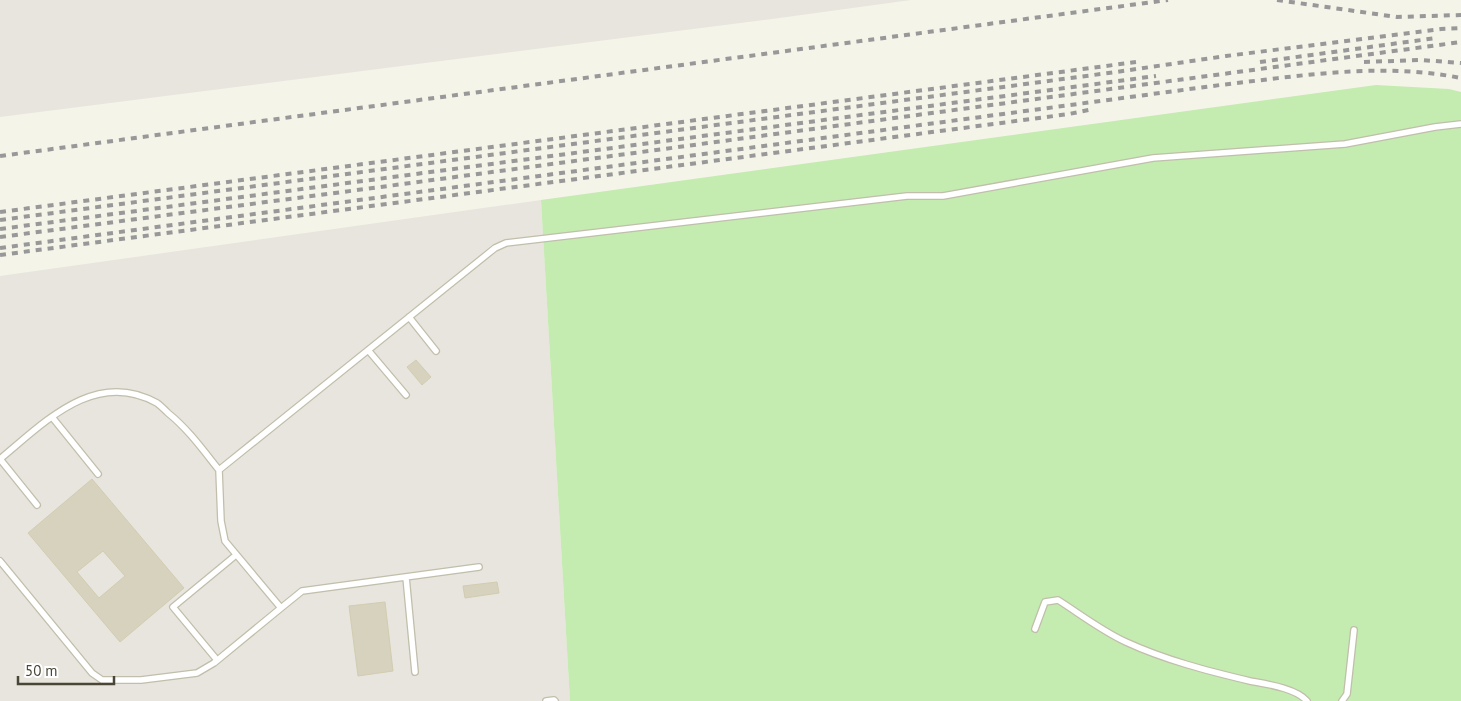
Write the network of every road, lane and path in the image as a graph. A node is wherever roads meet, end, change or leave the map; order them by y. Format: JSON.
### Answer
{"nodes":[{"id":1,"x":1461,"y":124,"type":"edge"},
{"id":2,"x":409,"y":317,"type":"junction"},
{"id":3,"x":368,"y":350,"type":"junction"},
{"id":4,"x":436,"y":351,"type":"dead end"},
{"id":5,"x":406,"y":395,"type":"dead end"},
{"id":6,"x":52,"y":417,"type":"junction"},
{"id":7,"x":0,"y":459,"type":"edge"},
{"id":8,"x":219,"y":470,"type":"junction"},
{"id":9,"x":98,"y":474,"type":"dead end"},
{"id":10,"x":37,"y":505,"type":"dead end"},
{"id":11,"x":236,"y":555,"type":"junction"},
{"id":12,"x":0,"y":561,"type":"edge"},
{"id":13,"x":479,"y":567,"type":"dead end"},
{"id":14,"x":406,"y":577,"type":"junction"},
{"id":15,"x":281,"y":608,"type":"junction"},
{"id":16,"x":1035,"y":629,"type":"dead end"},
{"id":17,"x":1354,"y":630,"type":"dead end"},
{"id":18,"x":217,"y":660,"type":"junction"},
{"id":19,"x":416,"y":672,"type":"dead end"},
{"id":20,"x":546,"y":701,"type":"edge"},
{"id":21,"x":555,"y":701,"type":"edge"},
{"id":22,"x":1307,"y":701,"type":"edge"},
{"id":23,"x":1342,"y":701,"type":"edge"}],
"edges":[{"from":1,"to":2,"type":"lane"},
{"from":2,"to":3,"type":"lane"},
{"from":2,"to":4,"type":"lane"},
{"from":3,"to":5,"type":"lane"},
{"from":3,"to":8,"type":"lane"},
{"from":6,"to":7,"type":"lane"},
{"from":6,"to":8,"type":"lane"},
{"from":6,"to":9,"type":"lane"},
{"from":7,"to":10,"type":"lane"},
{"from":8,"to":11,"type":"lane"},
{"from":11,"to":15,"type":"lane"},
{"from":11,"to":18,"type":"lane"},
{"from":12,"to":18,"type":"lane"},
{"from":13,"to":14,"type":"lane"},
{"from":14,"to":15,"type":"lane"},
{"from":14,"to":19,"type":"lane"},
{"from":15,"to":18,"type":"lane"},
{"from":16,"to":22,"type":"lane"},
{"from":17,"to":23,"type":"lane"},
{"from":20,"to":21,"type":"lane"}]}
